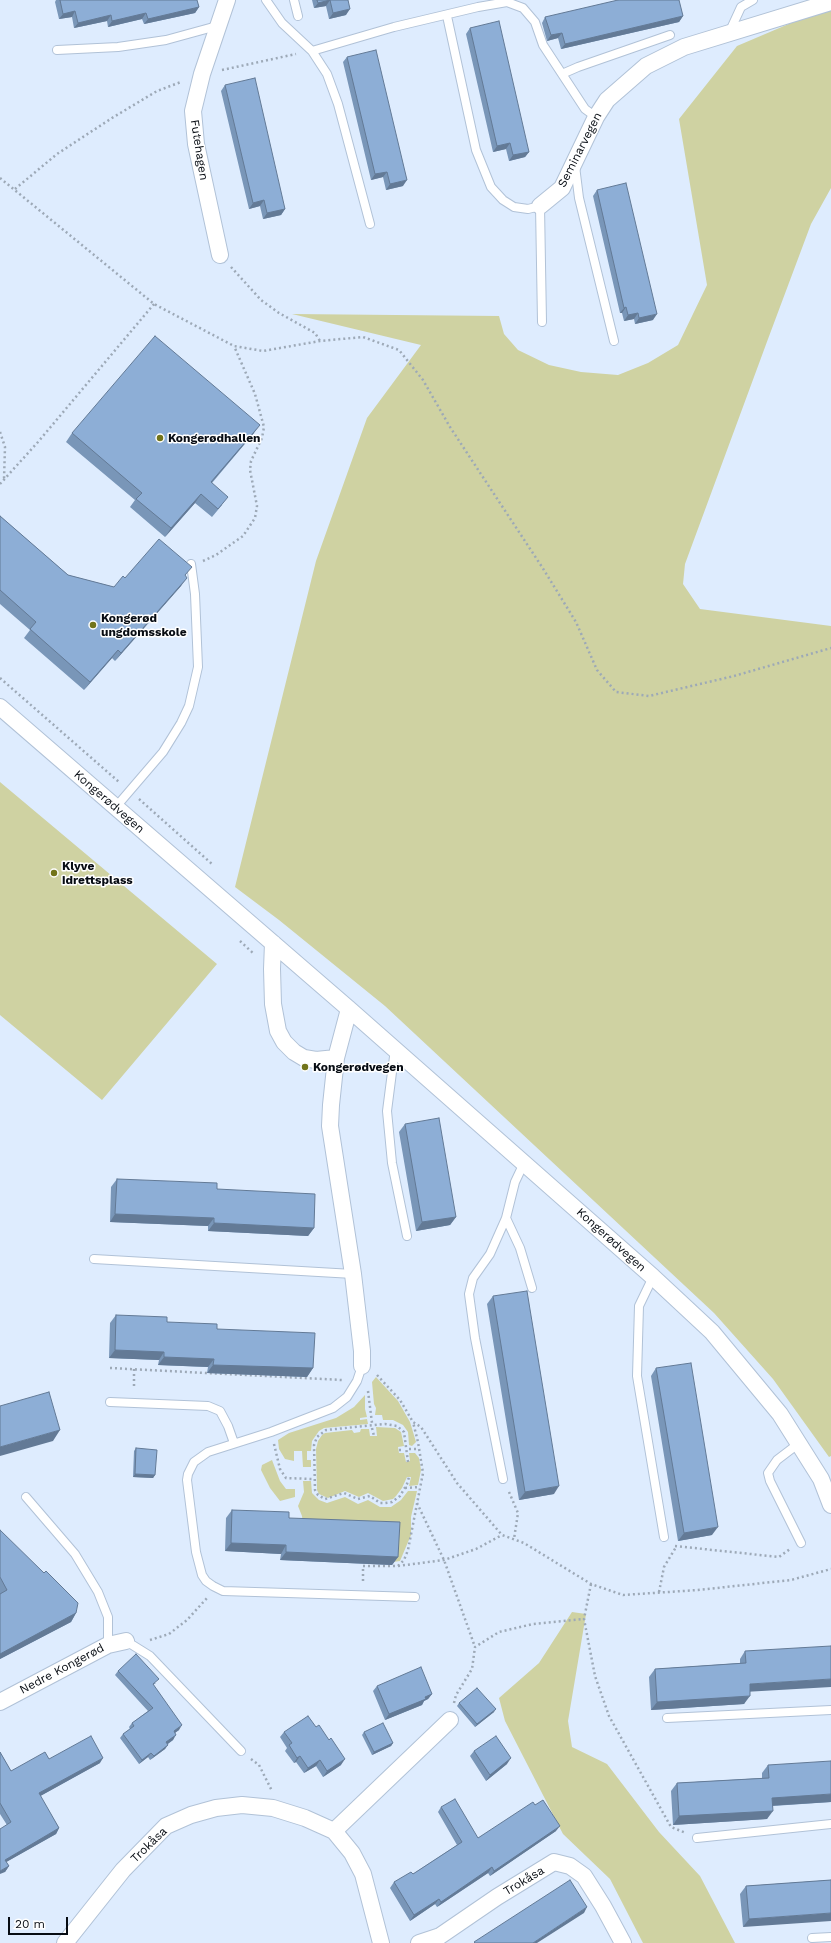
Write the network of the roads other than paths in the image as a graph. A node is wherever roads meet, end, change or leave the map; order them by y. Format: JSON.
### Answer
{"nodes":[{"id":1,"x":227,"y":0,"type":"edge"},
{"id":2,"x":266,"y":0,"type":"edge"},
{"id":3,"x":294,"y":0,"type":"edge"},
{"id":4,"x":753,"y":0,"type":"edge"},
{"id":5,"x":831,"y":2,"type":"edge"},
{"id":6,"x":298,"y":16,"type":"dead end"},
{"id":7,"x":447,"y":16,"type":"junction"},
{"id":8,"x":217,"y":26,"type":"junction"},
{"id":9,"x":729,"y":33,"type":"junction"},
{"id":10,"x":670,"y":35,"type":"dead end"},
{"id":11,"x":57,"y":50,"type":"dead end"},
{"id":12,"x":312,"y":51,"type":"junction"},
{"id":13,"x":562,"y":74,"type":"junction"},
{"id":14,"x":596,"y":117,"type":"junction"},
{"id":15,"x":575,"y":164,"type":"junction"},
{"id":16,"x":540,"y":206,"type":"junction"},
{"id":17,"x":370,"y":224,"type":"dead end"},
{"id":18,"x":220,"y":255,"type":"road end"},
{"id":19,"x":542,"y":322,"type":"dead end"},
{"id":20,"x":614,"y":341,"type":"dead end"},
{"id":21,"x":190,"y":564,"type":"edge"},
{"id":22,"x":0,"y":707,"type":"edge"},
{"id":23,"x":115,"y":808,"type":"junction"},
{"id":24,"x":273,"y":943,"type":"junction"},
{"id":25,"x":349,"y":1009,"type":"junction"},
{"id":26,"x":395,"y":1049,"type":"junction"},
{"id":27,"x":336,"y":1058,"type":"junction"},
{"id":28,"x":524,"y":1163,"type":"junction"},
{"id":29,"x":506,"y":1218,"type":"junction"},
{"id":30,"x":406,"y":1236,"type":"dead end"},
{"id":31,"x":94,"y":1259,"type":"dead end"},
{"id":32,"x":353,"y":1274,"type":"junction"},
{"id":33,"x":653,"y":1277,"type":"junction"},
{"id":34,"x":532,"y":1288,"type":"dead end"},
{"id":35,"x":362,"y":1366,"type":"joint"},
{"id":36,"x":110,"y":1402,"type":"dead end"},
{"id":37,"x":234,"y":1443,"type":"junction"},
{"id":38,"x":798,"y":1444,"type":"junction"},
{"id":39,"x":826,"y":1477,"type":"edge"},
{"id":40,"x":503,"y":1479,"type":"road end"},
{"id":41,"x":26,"y":1497,"type":"dead end"},
{"id":42,"x":831,"y":1505,"type":"edge"},
{"id":43,"x":664,"y":1537,"type":"road end"},
{"id":44,"x":801,"y":1543,"type":"road end"},
{"id":45,"x":415,"y":1597,"type":"dead end"},
{"id":46,"x":126,"y":1641,"type":"joint"},
{"id":47,"x":108,"y":1645,"type":"junction"},
{"id":48,"x":0,"y":1702,"type":"edge"},
{"id":49,"x":831,"y":1710,"type":"edge"},
{"id":50,"x":667,"y":1718,"type":"dead end"},
{"id":51,"x":450,"y":1720,"type":"road end"},
{"id":52,"x":242,"y":1751,"type":"road end"},
{"id":53,"x":831,"y":1824,"type":"edge"},
{"id":54,"x":334,"y":1831,"type":"junction"},
{"id":55,"x":696,"y":1838,"type":"road end"},
{"id":56,"x":831,"y":1937,"type":"edge"},
{"id":57,"x":812,"y":1938,"type":"dead end"},
{"id":58,"x":65,"y":1943,"type":"edge"},
{"id":59,"x":381,"y":1943,"type":"edge"},
{"id":60,"x":419,"y":1943,"type":"edge"},
{"id":61,"x":623,"y":1943,"type":"edge"}],
"edges":[{"from":1,"to":8,"type":"street","name":"Futehagen"},
{"from":2,"to":12,"type":"lane"},
{"from":3,"to":6,"type":"lane"},
{"from":4,"to":9,"type":"lane"},
{"from":5,"to":9,"type":"street","name":"Seminarvegen"},
{"from":7,"to":12,"type":"lane"},
{"from":7,"to":13,"type":"lane"},
{"from":7,"to":16,"type":"lane"},
{"from":8,"to":11,"type":"lane"},
{"from":8,"to":18,"type":"street","name":"Futehagen"},
{"from":9,"to":14,"type":"street","name":"Seminarvegen"},
{"from":10,"to":13,"type":"lane"},
{"from":12,"to":17,"type":"lane"},
{"from":13,"to":14,"type":"lane"},
{"from":14,"to":15,"type":"street","name":"Seminarvegen"},
{"from":15,"to":16,"type":"street","name":"Seminarvegen"},
{"from":15,"to":20,"type":"lane"},
{"from":16,"to":19,"type":"lane"},
{"from":21,"to":23,"type":"lane"},
{"from":22,"to":23,"type":"street","name":"Kongerødvegen"},
{"from":23,"to":24,"type":"street","name":"Kongerødvegen"},
{"from":24,"to":25,"type":"street","name":"Kongerødvegen"},
{"from":24,"to":27,"type":"street"},
{"from":25,"to":26,"type":"street","name":"Kongerødvegen"},
{"from":25,"to":27,"type":"street"},
{"from":26,"to":28,"type":"street","name":"Kongerødvegen"},
{"from":26,"to":30,"type":"lane"},
{"from":27,"to":32,"type":"street"},
{"from":28,"to":29,"type":"lane"},
{"from":28,"to":33,"type":"street","name":"Kongerødvegen"},
{"from":29,"to":34,"type":"lane"},
{"from":29,"to":40,"type":"lane"},
{"from":31,"to":32,"type":"lane"},
{"from":32,"to":35,"type":"street"},
{"from":33,"to":38,"type":"street","name":"Kongerødvegen"},
{"from":33,"to":43,"type":"lane"},
{"from":35,"to":37,"type":"lane"},
{"from":36,"to":37,"type":"lane"},
{"from":37,"to":45,"type":"lane"},
{"from":38,"to":39,"type":"street","name":"Kongerødvegen"},
{"from":38,"to":44,"type":"lane"},
{"from":39,"to":42,"type":"street","name":"Kongerødvegen"},
{"from":41,"to":47,"type":"lane"},
{"from":46,"to":47,"type":"street","name":"Nedre Kongerød"},
{"from":46,"to":52,"type":"lane"},
{"from":47,"to":48,"type":"street","name":"Nedre Kongerød"},
{"from":49,"to":50,"type":"lane"},
{"from":51,"to":54,"type":"street"},
{"from":53,"to":55,"type":"lane"},
{"from":54,"to":58,"type":"street","name":"Trokåsa"},
{"from":54,"to":59,"type":"street","name":"Trokåsa"},
{"from":56,"to":57,"type":"lane"},
{"from":60,"to":61,"type":"street","name":"Trokåsa"}]}
